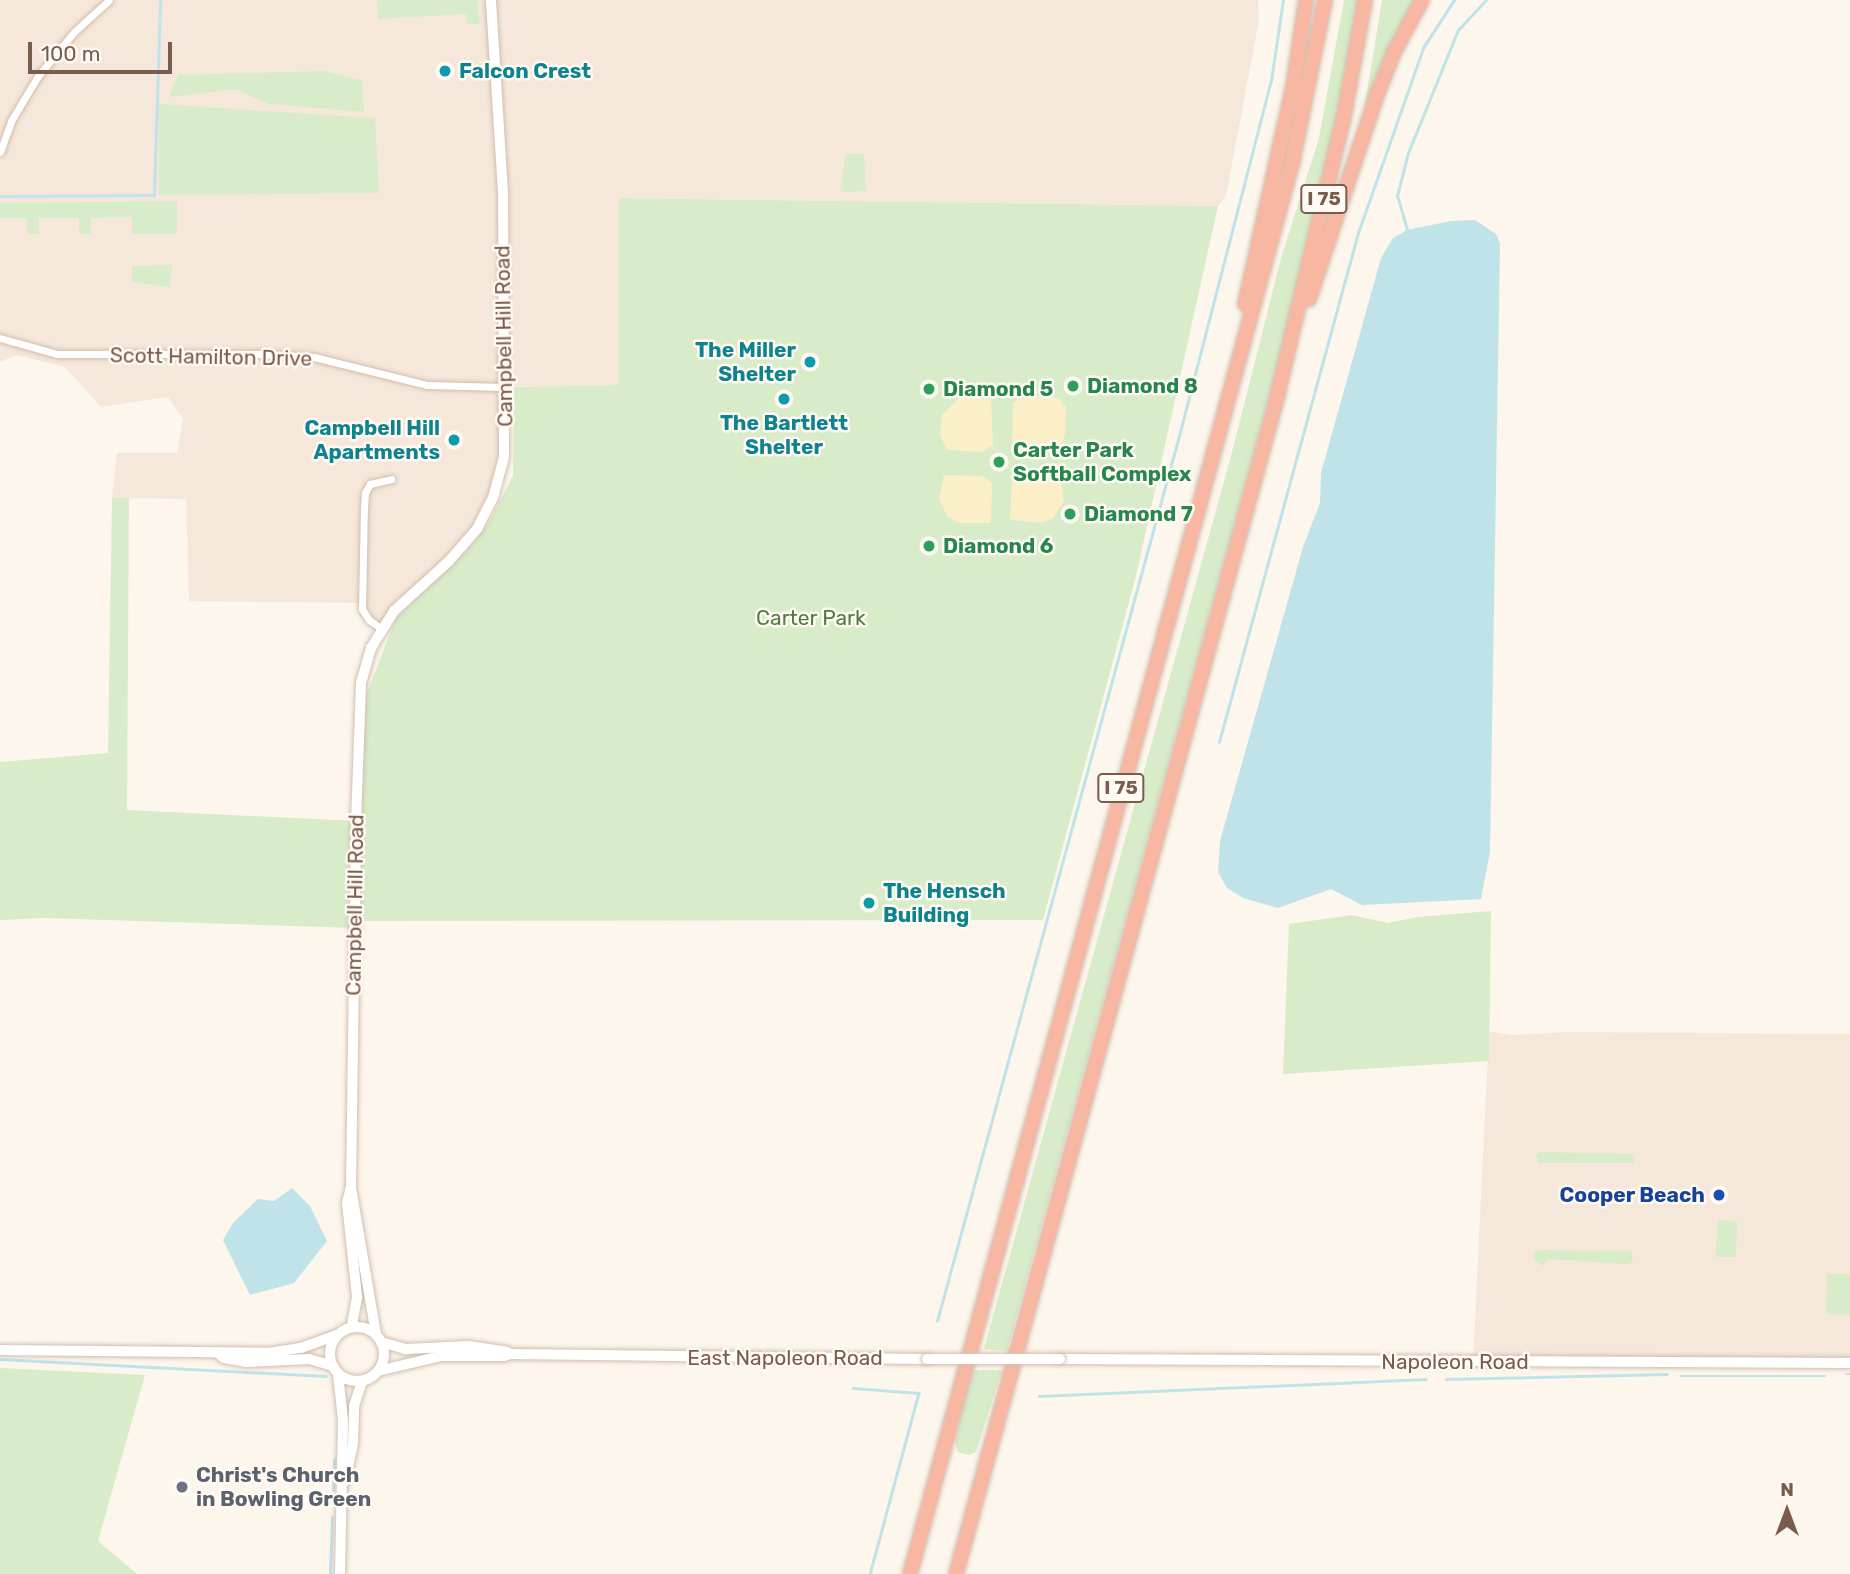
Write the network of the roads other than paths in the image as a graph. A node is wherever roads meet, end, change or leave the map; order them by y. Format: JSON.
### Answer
{"nodes":[{"id":1,"x":109,"y":0,"type":"edge"},
{"id":2,"x":491,"y":0,"type":"edge"},
{"id":3,"x":1306,"y":0,"type":"edge"},
{"id":4,"x":1325,"y":0,"type":"edge"},
{"id":5,"x":1366,"y":0,"type":"edge"},
{"id":6,"x":1422,"y":0,"type":"edge"},
{"id":7,"x":0,"y":152,"type":"edge"},
{"id":8,"x":0,"y":338,"type":"edge"},
{"id":9,"x":1232,"y":382,"type":"junction"},
{"id":10,"x":504,"y":387,"type":"junction"},
{"id":11,"x":1277,"y":397,"type":"junction"},
{"id":12,"x":391,"y":479,"type":"dead end"},
{"id":13,"x":382,"y":629,"type":"junction"},
{"id":14,"x":351,"y":1186,"type":"junction"},
{"id":15,"x":352,"y":1326,"type":"junction"},
{"id":16,"x":337,"y":1335,"type":"junction"},
{"id":17,"x":379,"y":1338,"type":"junction"},
{"id":18,"x":0,"y":1350,"type":"edge"},
{"id":19,"x":219,"y":1354,"type":"junction"},
{"id":20,"x":510,"y":1354,"type":"junction"},
{"id":21,"x":1060,"y":1359,"type":"joint"},
{"id":22,"x":1850,"y":1363,"type":"edge"},
{"id":23,"x":336,"y":1370,"type":"junction"},
{"id":24,"x":379,"y":1371,"type":"junction"},
{"id":25,"x":362,"y":1381,"type":"junction"},
{"id":26,"x":343,"y":1483,"type":"junction"},
{"id":27,"x":340,"y":1574,"type":"edge"},
{"id":28,"x":910,"y":1574,"type":"edge"},
{"id":29,"x":956,"y":1574,"type":"edge"}],
"edges":[{"from":1,"to":7,"type":"street"},
{"from":2,"to":10,"type":"main road","name":"Campbell Hill Road"},
{"from":3,"to":9,"type":"highway"},
{"from":4,"to":9,"type":"highway","number":"I 75"},
{"from":5,"to":11,"type":"highway","number":"I 75"},
{"from":6,"to":11,"type":"highway"},
{"from":8,"to":10,"type":"street","name":"Scott Hamilton Drive"},
{"from":9,"to":28,"type":"highway","number":"I 75"},
{"from":10,"to":13,"type":"main road","name":"Campbell Hill Road"},
{"from":11,"to":29,"type":"highway","number":"I 75"},
{"from":12,"to":13,"type":"street"},
{"from":13,"to":14,"type":"main road","name":"Campbell Hill Road"},
{"from":14,"to":15,"type":"main road","name":"Campbell Hill Road"},
{"from":14,"to":17,"type":"main road","name":"Campbell Hill Road"},
{"from":15,"to":16,"type":"main road"},
{"from":15,"to":17,"type":"main road"},
{"from":16,"to":19,"type":"main road"},
{"from":16,"to":23,"type":"main road"},
{"from":17,"to":20,"type":"main road","name":"East Napoleon Road"},
{"from":17,"to":24,"type":"main road"},
{"from":18,"to":19,"type":"main road"},
{"from":19,"to":23,"type":"main road"},
{"from":20,"to":21,"type":"main road","name":"East Napoleon Road","bridge":true},
{"from":20,"to":24,"type":"main road","name":"East Napoleon Road"},
{"from":21,"to":22,"type":"main road","name":"Napoleon Road"},
{"from":23,"to":25,"type":"main road"},
{"from":23,"to":26,"type":"main road"},
{"from":24,"to":25,"type":"main road"},
{"from":25,"to":26,"type":"main road"},
{"from":26,"to":27,"type":"main road"}]}
